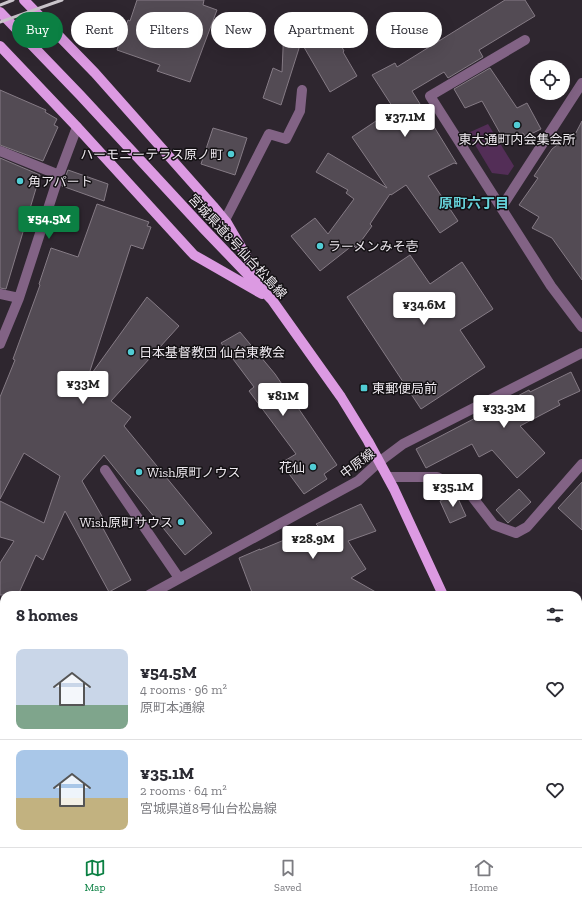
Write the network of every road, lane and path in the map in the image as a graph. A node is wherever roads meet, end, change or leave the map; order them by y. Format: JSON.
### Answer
{"nodes":[{"id":1,"x":24,"y":0,"type":"edge"},
{"id":2,"x":0,"y":12,"type":"edge"},
{"id":3,"x":525,"y":40,"type":"dead end"},
{"id":4,"x":0,"y":46,"type":"edge"},
{"id":5,"x":582,"y":83,"type":"edge"},
{"id":6,"x":302,"y":90,"type":"dead end"},
{"id":7,"x":77,"y":126,"type":"junction"},
{"id":8,"x":0,"y":151,"type":"edge"},
{"id":9,"x":59,"y":175,"type":"junction"},
{"id":10,"x":501,"y":208,"type":"junction"},
{"id":11,"x":224,"y":220,"type":"junction"},
{"id":12,"x":0,"y":294,"type":"edge"},
{"id":13,"x":20,"y":298,"type":"junction"},
{"id":14,"x":272,"y":300,"type":"junction"},
{"id":15,"x":582,"y":326,"type":"edge"},
{"id":16,"x":0,"y":344,"type":"edge"},
{"id":17,"x":582,"y":353,"type":"edge"},
{"id":18,"x":379,"y":462,"type":"junction"},
{"id":19,"x":582,"y":464,"type":"edge"},
{"id":20,"x":105,"y":470,"type":"dead end"},
{"id":21,"x":388,"y":477,"type":"junction"},
{"id":22,"x":179,"y":578,"type":"junction"},
{"id":23,"x":155,"y":591,"type":"edge"},
{"id":24,"x":441,"y":591,"type":"edge"}],
"edges":[{"from":1,"to":11,"type":"main road"},
{"from":2,"to":14,"type":"main road","name":"宮城県道8号仙台松島線"},
{"from":3,"to":10,"type":"street"},
{"from":4,"to":7,"type":"main road"},
{"from":5,"to":10,"type":"street"},
{"from":6,"to":11,"type":"street"},
{"from":7,"to":9,"type":"street"},
{"from":7,"to":14,"type":"main road"},
{"from":8,"to":9,"type":"street"},
{"from":9,"to":13,"type":"street"},
{"from":10,"to":15,"type":"street"},
{"from":11,"to":14,"type":"main road"},
{"from":12,"to":13,"type":"street"},
{"from":13,"to":16,"type":"street"},
{"from":14,"to":18,"type":"main road","name":"宮城県道8号仙台松島線"},
{"from":17,"to":18,"type":"street","name":"中原線"},
{"from":18,"to":21,"type":"main road","name":"宮城県道8号仙台松島線"},
{"from":18,"to":22,"type":"street","name":"中原線"},
{"from":19,"to":21,"type":"street"},
{"from":20,"to":22,"type":"street"},
{"from":21,"to":24,"type":"main road","name":"宮城県道8号仙台松島線"},
{"from":22,"to":23,"type":"street","name":"中原線"}]}
